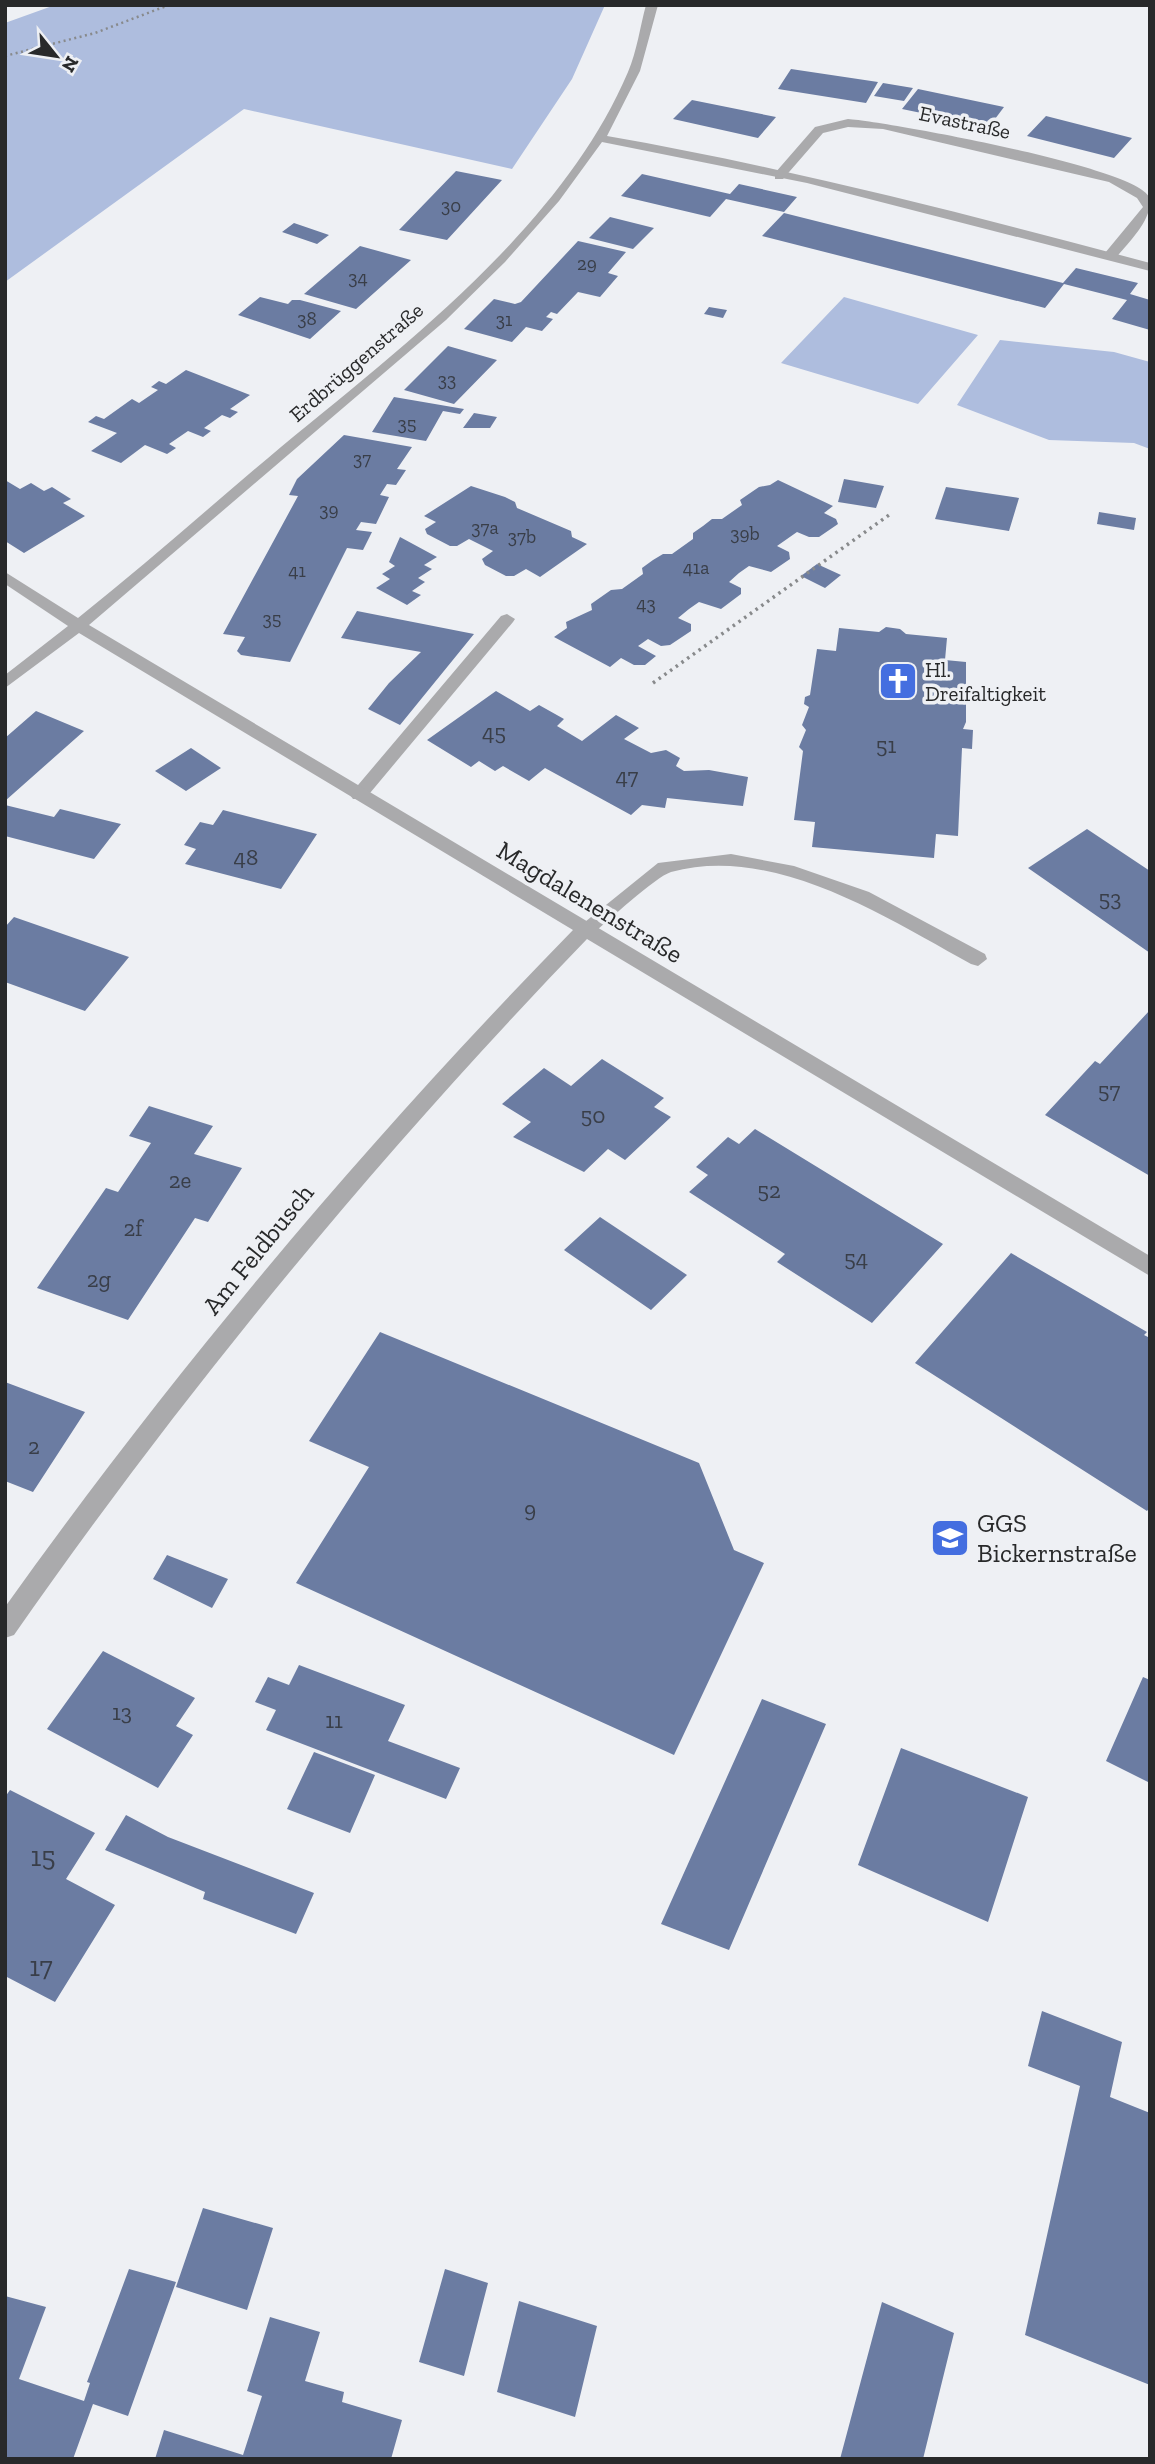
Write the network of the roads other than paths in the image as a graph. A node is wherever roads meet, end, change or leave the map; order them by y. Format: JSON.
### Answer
{"nodes":[{"id":1,"x":652,"y":5,"type":"edge"},
{"id":2,"x":600,"y":138,"type":"junction"},
{"id":3,"x":779,"y":176,"type":"junction"},
{"id":4,"x":1150,"y":207,"type":"edge"},
{"id":5,"x":1110,"y":256,"type":"junction"},
{"id":6,"x":1150,"y":267,"type":"edge"},
{"id":7,"x":5,"y":577,"type":"edge"},
{"id":8,"x":508,"y":619,"type":"dead end"},
{"id":9,"x":80,"y":626,"type":"junction"},
{"id":10,"x":5,"y":683,"type":"edge"},
{"id":11,"x":359,"y":794,"type":"junction"},
{"id":12,"x":584,"y":930,"type":"junction"},
{"id":13,"x":978,"y":959,"type":"dead end"},
{"id":14,"x":1150,"y":1268,"type":"edge"},
{"id":15,"x":9,"y":1616,"type":"edge"}],
"edges":[{"from":1,"to":2,"type":"street","name":"Erdbrüggenstraße"},
{"from":2,"to":3,"type":"street"},
{"from":2,"to":9,"type":"street","name":"Erdbrüggenstraße"},
{"from":3,"to":4,"type":"street","name":"Evastraße"},
{"from":3,"to":5,"type":"street"},
{"from":4,"to":5,"type":"street","name":"Evastraße"},
{"from":5,"to":6,"type":"street"},
{"from":7,"to":9,"type":"street","name":"Magdalenenstraße"},
{"from":8,"to":11,"type":"street"},
{"from":9,"to":10,"type":"street","name":"Erdbrüggenstraße"},
{"from":9,"to":11,"type":"street","name":"Magdalenenstraße"},
{"from":11,"to":12,"type":"street","name":"Magdalenenstraße"},
{"from":12,"to":13,"type":"street","name":"Am Feldbusch"},
{"from":12,"to":14,"type":"street","name":"Magdalenenstraße"},
{"from":12,"to":15,"type":"street","name":"Am Feldbusch"}]}
